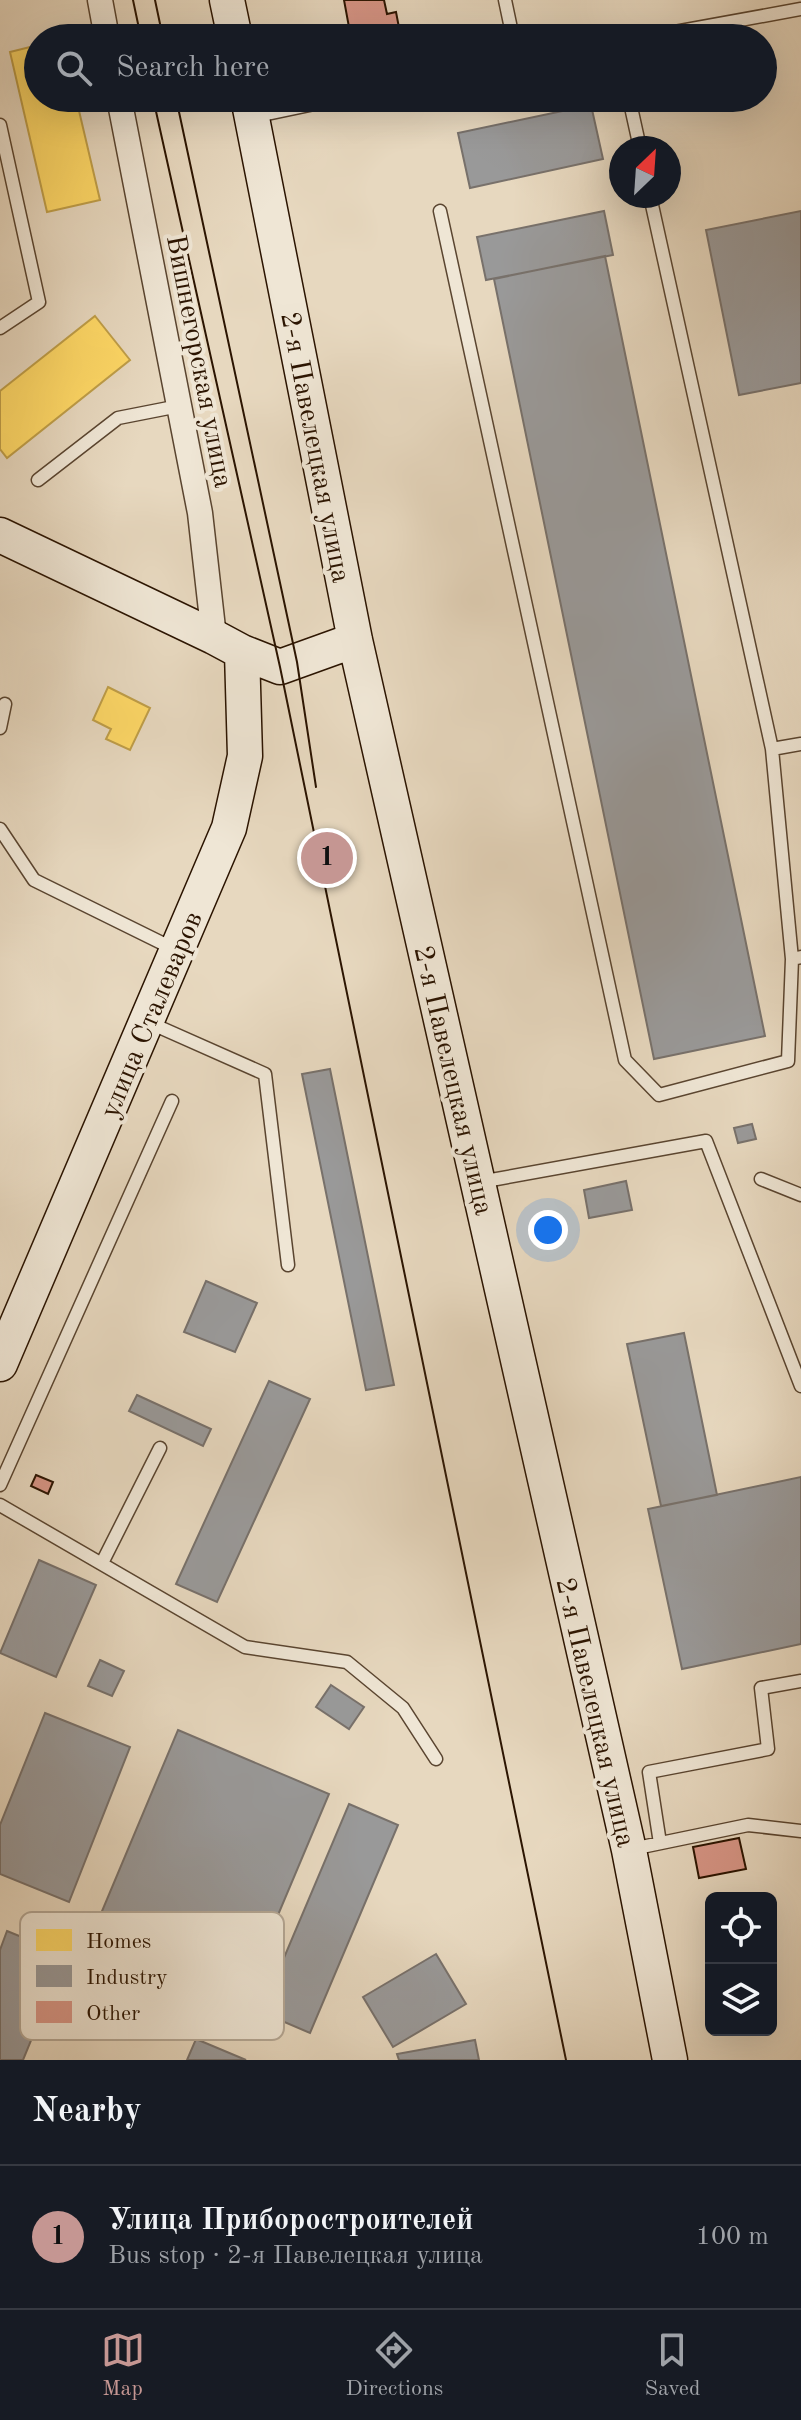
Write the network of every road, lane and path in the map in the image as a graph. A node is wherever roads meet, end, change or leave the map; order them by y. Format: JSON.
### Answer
{"nodes":[{"id":1,"x":100,"y":0,"type":"edge"},
{"id":2,"x":227,"y":0,"type":"edge"},
{"id":3,"x":505,"y":0,"type":"edge"},
{"id":4,"x":801,"y":9,"type":"edge"},
{"id":5,"x":104,"y":24,"type":"edge"},
{"id":6,"x":232,"y":24,"type":"edge"},
{"id":7,"x":510,"y":24,"type":"edge"},
{"id":8,"x":719,"y":24,"type":"edge"},
{"id":9,"x":122,"y":112,"type":"edge"},
{"id":10,"x":251,"y":112,"type":"edge"},
{"id":11,"x":632,"y":112,"type":"edge"},
{"id":12,"x":0,"y":125,"type":"edge"},
{"id":13,"x":637,"y":136,"type":"edge"},
{"id":14,"x":653,"y":208,"type":"edge"},
{"id":15,"x":440,"y":211,"type":"dead end"},
{"id":16,"x":0,"y":328,"type":"edge"},
{"id":17,"x":179,"y":406,"type":"junction"},
{"id":18,"x":38,"y":480,"type":"dead end"},
{"id":19,"x":0,"y":535,"type":"edge"},
{"id":20,"x":355,"y":640,"type":"junction"},
{"id":21,"x":228,"y":644,"type":"junction"},
{"id":22,"x":5,"y":704,"type":"dead end"},
{"id":23,"x":0,"y":728,"type":"edge"},
{"id":24,"x":801,"y":744,"type":"edge"},
{"id":25,"x":772,"y":749,"type":"junction"},
{"id":26,"x":0,"y":829,"type":"edge"},
{"id":27,"x":177,"y":951,"type":"junction"},
{"id":28,"x":797,"y":958,"type":"edge"},
{"id":29,"x":147,"y":1022,"type":"junction"},
{"id":30,"x":172,"y":1101,"type":"dead end"},
{"id":31,"x":761,"y":1179,"type":"dead end"},
{"id":32,"x":478,"y":1183,"type":"junction"},
{"id":33,"x":801,"y":1195,"type":"edge"},
{"id":34,"x":288,"y":1265,"type":"dead end"},
{"id":35,"x":0,"y":1364,"type":"edge"},
{"id":36,"x":801,"y":1386,"type":"edge"},
{"id":37,"x":160,"y":1448,"type":"dead end"},
{"id":38,"x":0,"y":1485,"type":"edge"},
{"id":39,"x":0,"y":1505,"type":"edge"},
{"id":40,"x":102,"y":1563,"type":"junction"},
{"id":41,"x":801,"y":1681,"type":"edge"},
{"id":42,"x":436,"y":1759,"type":"dead end"},
{"id":43,"x":801,"y":1831,"type":"edge"},
{"id":44,"x":644,"y":1846,"type":"junction"},
{"id":45,"x":670,"y":2060,"type":"edge"}],
"edges":[{"from":1,"to":5,"type":"street"},
{"from":2,"to":6,"type":"main road"},
{"from":3,"to":7,"type":"lane"},
{"from":4,"to":8,"type":"lane"},
{"from":9,"to":17,"type":"street","name":"Вишнегорская улица"},
{"from":10,"to":20,"type":"main road","name":"2-я Павелецкая улица"},
{"from":11,"to":13,"type":"lane"},
{"from":12,"to":16,"type":"lane"},
{"from":14,"to":25,"type":"lane"},
{"from":15,"to":28,"type":"lane"},
{"from":17,"to":18,"type":"lane"},
{"from":17,"to":21,"type":"street","name":"Вишнегорская улица"},
{"from":19,"to":21,"type":"main road"},
{"from":20,"to":21,"type":"main road"},
{"from":20,"to":32,"type":"main road","name":"2-я Павелецкая улица"},
{"from":21,"to":27,"type":"main road","name":"улица Сталеваров"},
{"from":22,"to":23,"type":"lane"},
{"from":24,"to":25,"type":"lane"},
{"from":25,"to":28,"type":"lane"},
{"from":26,"to":27,"type":"lane"},
{"from":27,"to":29,"type":"main road","name":"улица Сталеваров"},
{"from":29,"to":34,"type":"lane"},
{"from":29,"to":35,"type":"main road","name":"улица Сталеваров"},
{"from":30,"to":38,"type":"lane"},
{"from":31,"to":33,"type":"lane"},
{"from":32,"to":36,"type":"lane"},
{"from":32,"to":44,"type":"main road","name":"2-я Павелецкая улица"},
{"from":37,"to":40,"type":"lane"},
{"from":39,"to":40,"type":"lane"},
{"from":40,"to":42,"type":"lane"},
{"from":41,"to":44,"type":"lane"},
{"from":43,"to":44,"type":"lane"},
{"from":44,"to":45,"type":"main road","name":"2-я Павелецкая улица"}]}
